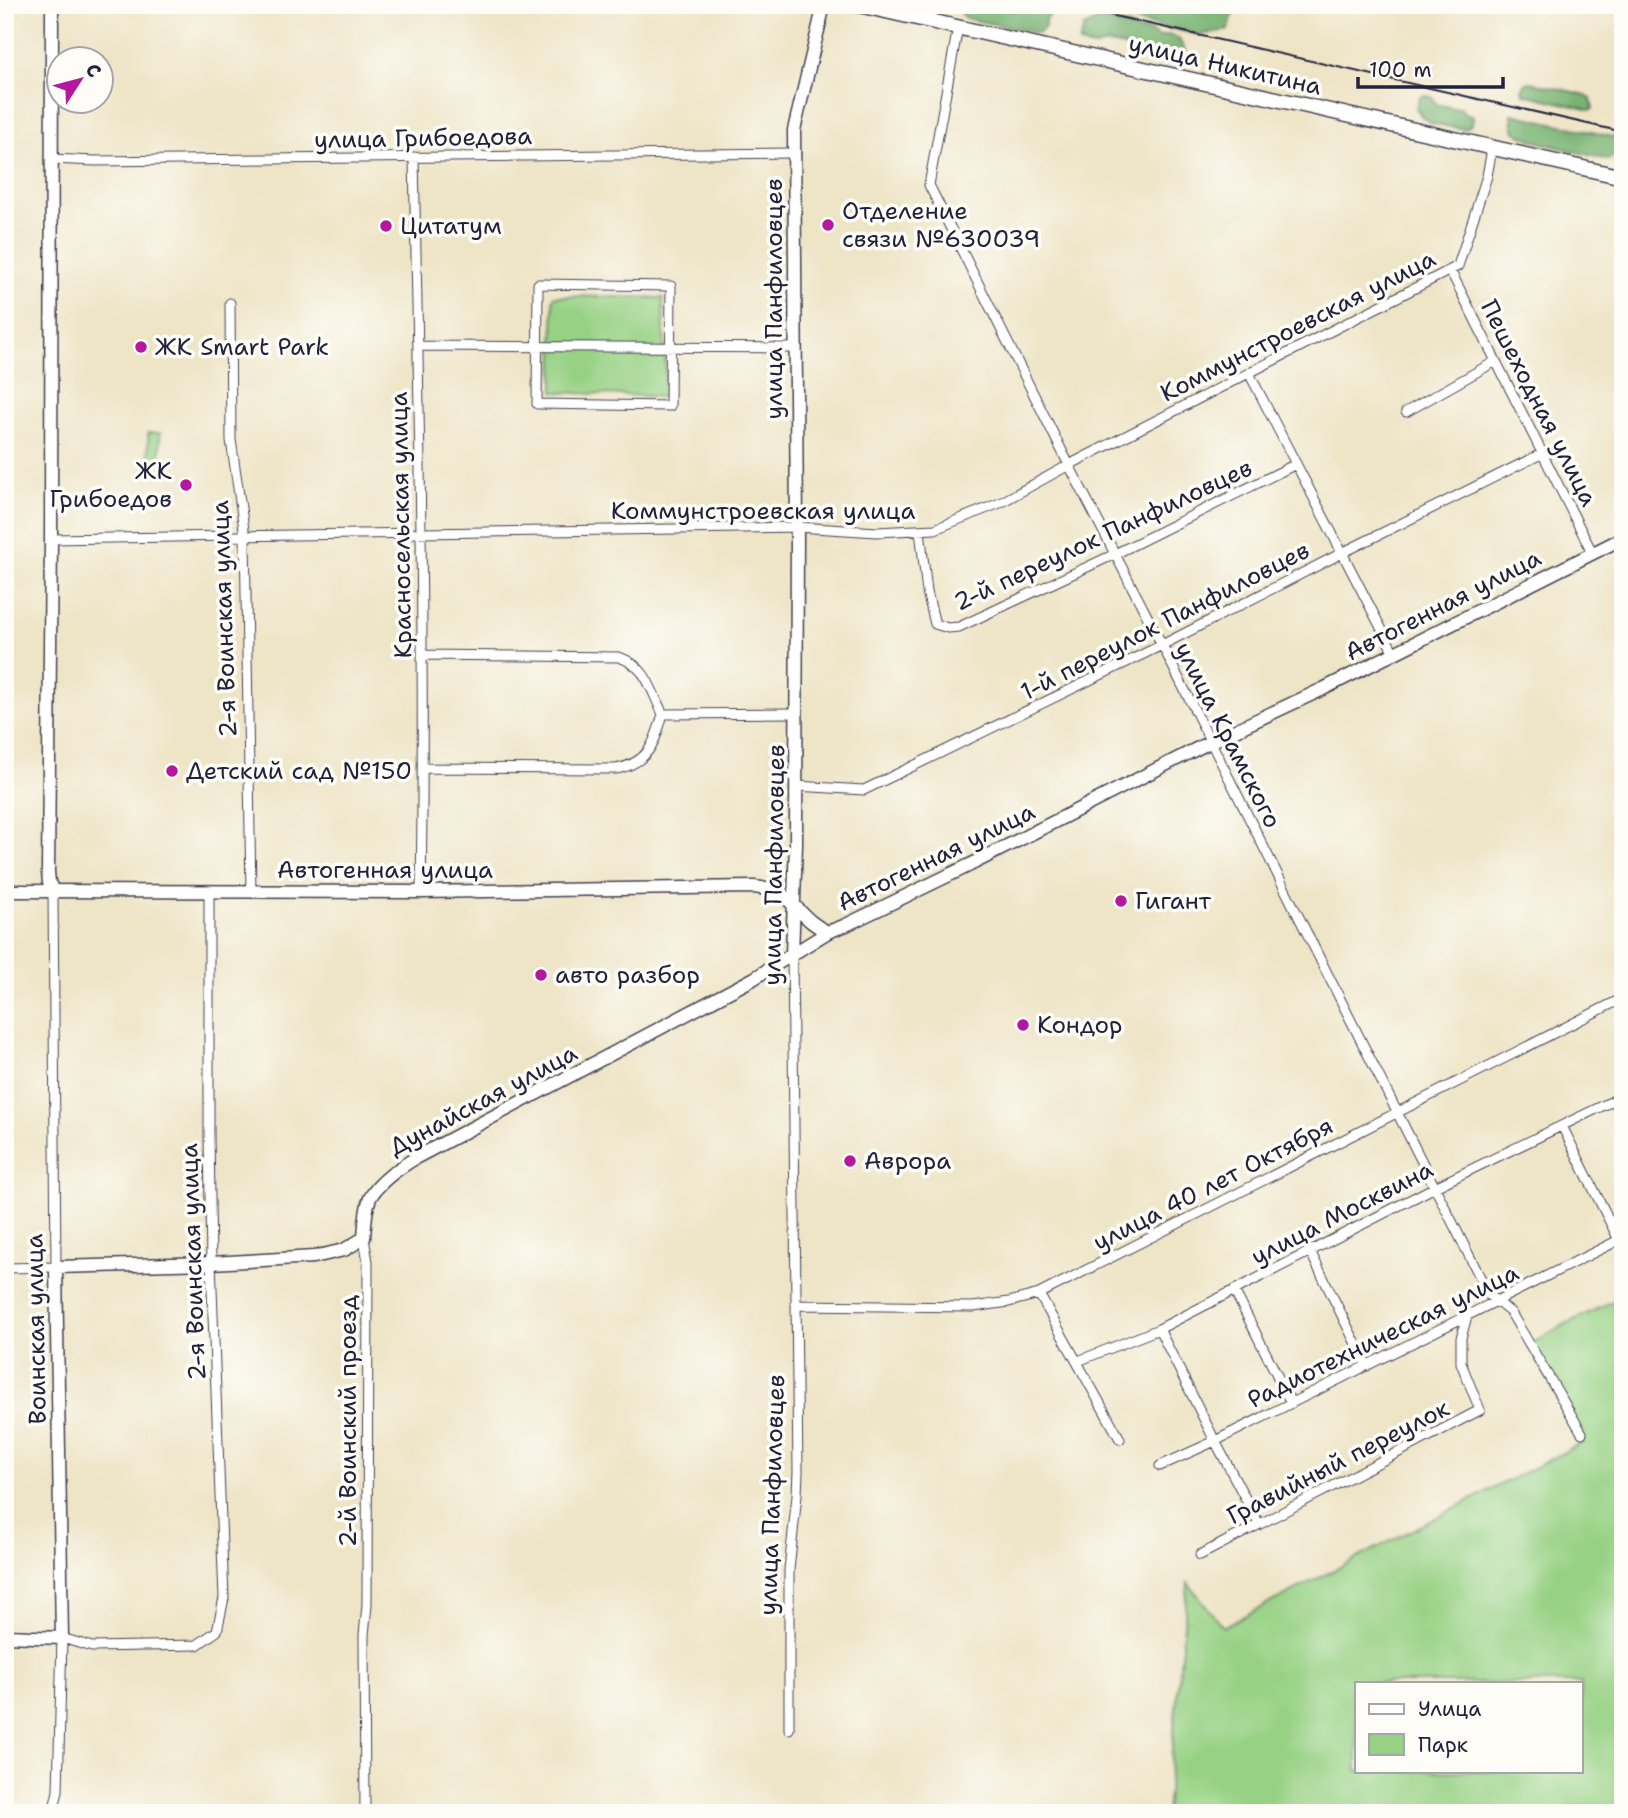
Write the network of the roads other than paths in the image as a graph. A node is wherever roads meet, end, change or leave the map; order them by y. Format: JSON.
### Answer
{"nodes":[{"id":1,"x":52,"y":5,"type":"edge"},
{"id":2,"x":824,"y":5,"type":"edge"},
{"id":3,"x":859,"y":5,"type":"edge"},
{"id":4,"x":958,"y":27,"type":"junction"},
{"id":5,"x":1492,"y":149,"type":"junction"},
{"id":6,"x":794,"y":153,"type":"junction"},
{"id":7,"x":414,"y":157,"type":"junction"},
{"id":8,"x":52,"y":159,"type":"junction"},
{"id":9,"x":1623,"y":177,"type":"edge"},
{"id":10,"x":1450,"y":270,"type":"junction"},
{"id":11,"x":230,"y":303,"type":"dead end"},
{"id":12,"x":418,"y":346,"type":"junction"},
{"id":13,"x":537,"y":346,"type":"junction"},
{"id":14,"x":671,"y":347,"type":"junction"},
{"id":15,"x":796,"y":348,"type":"junction"},
{"id":16,"x":1496,"y":360,"type":"junction"},
{"id":17,"x":1249,"y":373,"type":"junction"},
{"id":18,"x":1406,"y":412,"type":"dead end"},
{"id":19,"x":1542,"y":453,"type":"junction"},
{"id":20,"x":1296,"y":464,"type":"junction"},
{"id":21,"x":1069,"y":465,"type":"junction"},
{"id":22,"x":797,"y":527,"type":"junction"},
{"id":23,"x":920,"y":530,"type":"junction"},
{"id":24,"x":422,"y":533,"type":"junction"},
{"id":25,"x":245,"y":536,"type":"junction"},
{"id":26,"x":1623,"y":538,"type":"edge"},
{"id":27,"x":51,"y":539,"type":"junction"},
{"id":28,"x":1592,"y":552,"type":"junction"},
{"id":29,"x":1342,"y":553,"type":"junction"},
{"id":30,"x":1115,"y":554,"type":"junction"},
{"id":31,"x":1162,"y":645,"type":"junction"},
{"id":32,"x":1394,"y":653,"type":"junction"},
{"id":33,"x":422,"y":654,"type":"junction"},
{"id":34,"x":797,"y":713,"type":"junction"},
{"id":35,"x":663,"y":714,"type":"junction"},
{"id":36,"x":1210,"y":742,"type":"junction"},
{"id":37,"x":423,"y":768,"type":"junction"},
{"id":38,"x":796,"y":786,"type":"junction"},
{"id":39,"x":5,"y":891,"type":"edge"},
{"id":40,"x":53,"y":891,"type":"junction"},
{"id":41,"x":209,"y":892,"type":"junction"},
{"id":42,"x":251,"y":892,"type":"junction"},
{"id":43,"x":421,"y":892,"type":"junction"},
{"id":44,"x":793,"y":905,"type":"junction"},
{"id":45,"x":828,"y":932,"type":"junction"},
{"id":46,"x":792,"y":955,"type":"junction"},
{"id":47,"x":1623,"y":998,"type":"edge"},
{"id":48,"x":1623,"y":1096,"type":"edge"},
{"id":49,"x":1397,"y":1111,"type":"junction"},
{"id":50,"x":1562,"y":1126,"type":"junction"},
{"id":51,"x":1435,"y":1187,"type":"junction"},
{"id":52,"x":364,"y":1238,"type":"junction"},
{"id":53,"x":1621,"y":1239,"type":"edge"},
{"id":54,"x":1310,"y":1251,"type":"junction"},
{"id":55,"x":211,"y":1263,"type":"junction"},
{"id":56,"x":55,"y":1266,"type":"junction"},
{"id":57,"x":5,"y":1268,"type":"edge"},
{"id":58,"x":1234,"y":1290,"type":"junction"},
{"id":59,"x":1039,"y":1294,"type":"junction"},
{"id":60,"x":1496,"y":1301,"type":"junction"},
{"id":61,"x":796,"y":1305,"type":"junction"},
{"id":62,"x":1467,"y":1316,"type":"junction"},
{"id":63,"x":1159,"y":1329,"type":"junction"},
{"id":64,"x":1078,"y":1361,"type":"junction"},
{"id":65,"x":1367,"y":1366,"type":"junction"},
{"id":66,"x":1291,"y":1403,"type":"junction"},
{"id":67,"x":1583,"y":1433,"type":"dead end"},
{"id":68,"x":1120,"y":1439,"type":"dead end"},
{"id":69,"x":1214,"y":1441,"type":"junction"},
{"id":70,"x":1160,"y":1466,"type":"dead end"},
{"id":71,"x":1259,"y":1524,"type":"junction"},
{"id":72,"x":1200,"y":1555,"type":"dead end"},
{"id":73,"x":5,"y":1636,"type":"edge"},
{"id":74,"x":62,"y":1638,"type":"junction"},
{"id":75,"x":789,"y":1729,"type":"dead end"},
{"id":76,"x":52,"y":1813,"type":"edge"},
{"id":77,"x":365,"y":1813,"type":"edge"}],
"edges":[{"from":1,"to":8,"type":"street","name":"Воинская улица"},
{"from":2,"to":6,"type":"street","name":"улица Панфиловцев"},
{"from":3,"to":4,"type":"main road","name":"улица Никитина"},
{"from":4,"to":5,"type":"main road","name":"улица Никитина"},
{"from":4,"to":21,"type":"street","name":"улица Крамского"},
{"from":5,"to":9,"type":"main road","name":"улица Никитина"},
{"from":5,"to":10,"type":"street","name":"Коммунстроевская улица"},
{"from":6,"to":7,"type":"street","name":"улица Грибоедова"},
{"from":6,"to":15,"type":"street","name":"улица Панфиловцев"},
{"from":7,"to":8,"type":"street","name":"улица Грибоедова"},
{"from":7,"to":12,"type":"street","name":"Красносельская улица"},
{"from":8,"to":27,"type":"street","name":"Воинская улица"},
{"from":10,"to":16,"type":"street","name":"Пешеходная улица"},
{"from":10,"to":17,"type":"street","name":"Коммунстроевская улица"},
{"from":11,"to":25,"type":"street","name":"2-я Воинская улица"},
{"from":12,"to":13,"type":"street"},
{"from":12,"to":24,"type":"street","name":"Красносельская улица"},
{"from":13,"to":14,"type":"street"},
{"from":13,"to":14,"type":"street"},
{"from":13,"to":14,"type":"street"},
{"from":14,"to":15,"type":"street"},
{"from":15,"to":22,"type":"street","name":"улица Панфиловцев"},
{"from":16,"to":18,"type":"street"},
{"from":16,"to":19,"type":"street","name":"Пешеходная улица"},
{"from":17,"to":20,"type":"street"},
{"from":17,"to":21,"type":"street","name":"Коммунстроевская улица"},
{"from":19,"to":28,"type":"street","name":"Пешеходная улица"},
{"from":19,"to":29,"type":"street","name":"1-й переулок Панфиловцев"},
{"from":20,"to":29,"type":"street"},
{"from":20,"to":30,"type":"street","name":"2-й переулок Панфиловцев"},
{"from":21,"to":23,"type":"street","name":"Коммунстроевская улица"},
{"from":21,"to":30,"type":"street","name":"улица Крамского"},
{"from":22,"to":23,"type":"street","name":"Коммунстроевская улица"},
{"from":22,"to":24,"type":"street","name":"Коммунстроевская улица"},
{"from":22,"to":34,"type":"street","name":"улица Панфиловцев"},
{"from":23,"to":30,"type":"street","name":"2-й переулок Панфиловцев"},
{"from":24,"to":25,"type":"street","name":"Коммунстроевская улица"},
{"from":24,"to":33,"type":"street","name":"Красносельская улица"},
{"from":25,"to":27,"type":"street","name":"Коммунстроевская улица"},
{"from":25,"to":42,"type":"street","name":"2-я Воинская улица"},
{"from":26,"to":28,"type":"street","name":"Автогенная улица"},
{"from":27,"to":40,"type":"street","name":"Воинская улица"},
{"from":28,"to":32,"type":"street","name":"Автогенная улица"},
{"from":29,"to":31,"type":"street","name":"1-й переулок Панфиловцев"},
{"from":29,"to":32,"type":"street"},
{"from":30,"to":31,"type":"street","name":"улица Крамского"},
{"from":31,"to":36,"type":"street","name":"улица Крамского"},
{"from":31,"to":38,"type":"street","name":"1-й переулок Панфиловцев"},
{"from":32,"to":36,"type":"street","name":"Автогенная улица"},
{"from":33,"to":35,"type":"street"},
{"from":33,"to":37,"type":"street","name":"Красносельская улица"},
{"from":34,"to":35,"type":"street"},
{"from":34,"to":38,"type":"street","name":"улица Панфиловцев"},
{"from":35,"to":37,"type":"street"},
{"from":36,"to":45,"type":"street","name":"Автогенная улица"},
{"from":36,"to":49,"type":"street","name":"улица Крамского"},
{"from":37,"to":43,"type":"street","name":"Красносельская улица"},
{"from":38,"to":44,"type":"street","name":"улица Панфиловцев"},
{"from":39,"to":40,"type":"street","name":"Автогенная улица"},
{"from":40,"to":41,"type":"street","name":"Автогенная улица"},
{"from":40,"to":56,"type":"street","name":"Воинская улица"},
{"from":41,"to":42,"type":"street","name":"Автогенная улица"},
{"from":41,"to":55,"type":"street","name":"2-я Воинская улица"},
{"from":42,"to":43,"type":"street","name":"Автогенная улица"},
{"from":43,"to":44,"type":"street","name":"Автогенная улица"},
{"from":44,"to":45,"type":"street","name":"Автогенная улица"},
{"from":44,"to":46,"type":"street","name":"улица Панфиловцев"},
{"from":45,"to":46,"type":"street","name":"Дунайская улица"},
{"from":46,"to":52,"type":"street","name":"Дунайская улица"},
{"from":46,"to":61,"type":"street","name":"улица Панфиловцев"},
{"from":47,"to":49,"type":"street","name":"улица 40 лет Октября"},
{"from":48,"to":50,"type":"street","name":"улица Москвина"},
{"from":49,"to":51,"type":"street","name":"улица Крамского"},
{"from":49,"to":59,"type":"street","name":"улица 40 лет Октября"},
{"from":50,"to":51,"type":"street","name":"улица Москвина"},
{"from":50,"to":53,"type":"street"},
{"from":51,"to":54,"type":"street","name":"улица Москвина"},
{"from":51,"to":60,"type":"street","name":"улица Крамского"},
{"from":52,"to":55,"type":"street"},
{"from":52,"to":77,"type":"street","name":"2-й Воинский проезд"},
{"from":53,"to":60,"type":"street","name":"Радиотехническая улица"},
{"from":54,"to":58,"type":"street","name":"улица Москвина"},
{"from":54,"to":65,"type":"street"},
{"from":55,"to":56,"type":"street"},
{"from":55,"to":74,"type":"street","name":"2-я Воинская улица"},
{"from":56,"to":57,"type":"street"},
{"from":56,"to":74,"type":"street","name":"Воинская улица"},
{"from":58,"to":63,"type":"street","name":"улица Москвина"},
{"from":58,"to":66,"type":"street"},
{"from":59,"to":61,"type":"street","name":"улица 40 лет Октября"},
{"from":59,"to":64,"type":"street"},
{"from":60,"to":62,"type":"street","name":"Радиотехническая улица"},
{"from":60,"to":67,"type":"street","name":"улица Крамского"},
{"from":61,"to":75,"type":"street","name":"улица Панфиловцев"},
{"from":62,"to":65,"type":"street","name":"Радиотехническая улица"},
{"from":62,"to":71,"type":"street","name":"Гравийный переулок"},
{"from":63,"to":64,"type":"street","name":"улица Москвина"},
{"from":63,"to":69,"type":"street"},
{"from":64,"to":68,"type":"street"},
{"from":65,"to":66,"type":"street","name":"Радиотехническая улица"},
{"from":66,"to":69,"type":"street","name":"Радиотехническая улица"},
{"from":69,"to":70,"type":"street","name":"Радиотехническая улица"},
{"from":69,"to":71,"type":"street"},
{"from":71,"to":72,"type":"street","name":"Гравийный переулок"},
{"from":73,"to":74,"type":"street"},
{"from":74,"to":76,"type":"street","name":"Воинская улица"}]}
